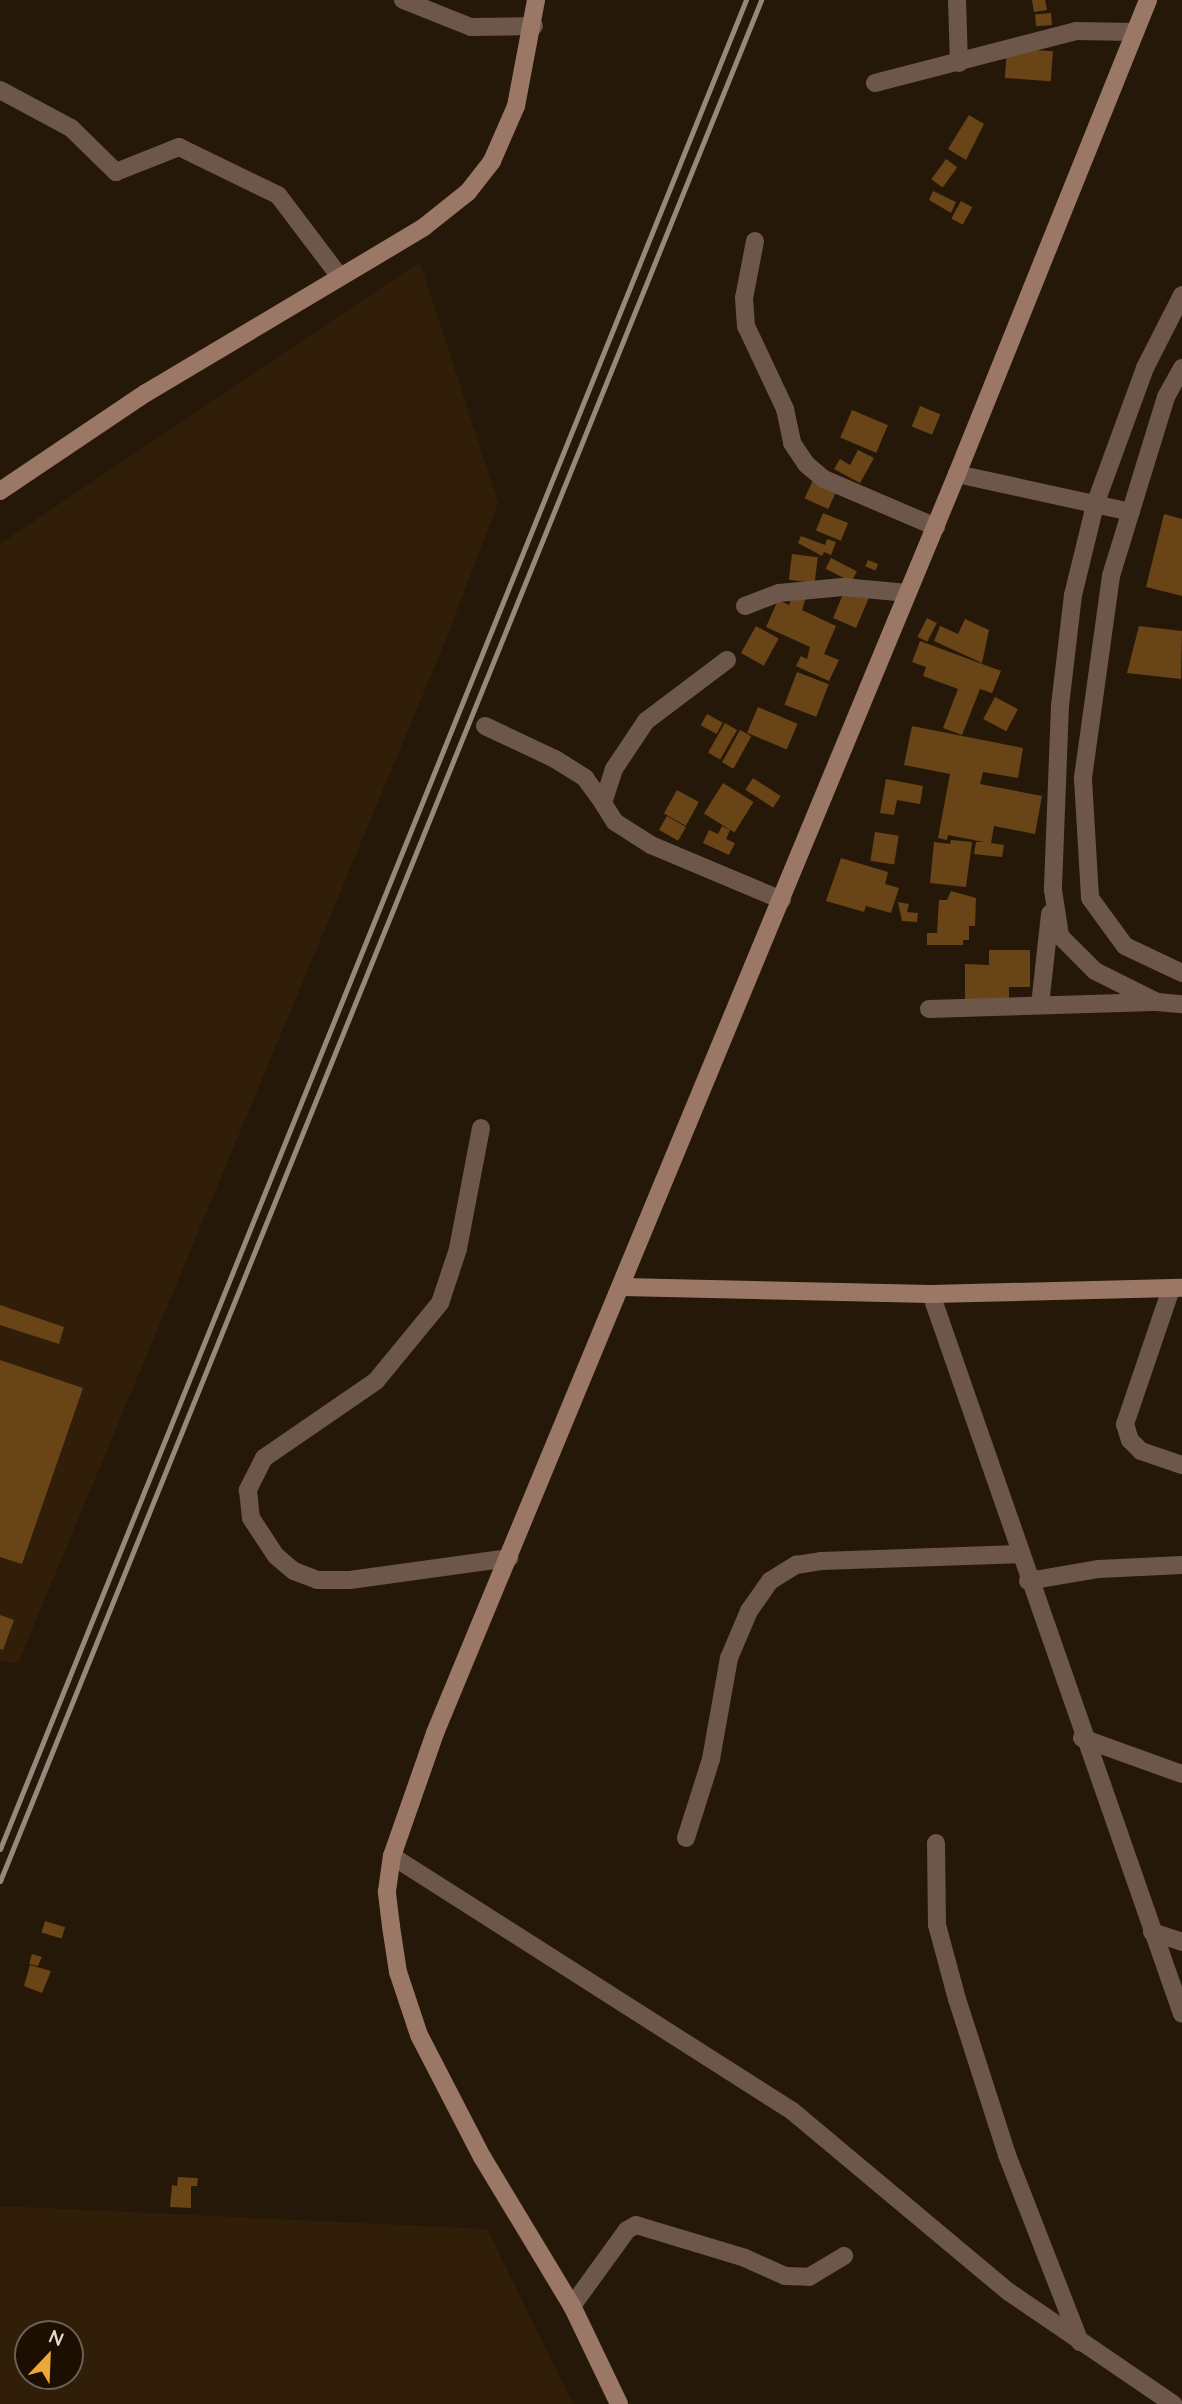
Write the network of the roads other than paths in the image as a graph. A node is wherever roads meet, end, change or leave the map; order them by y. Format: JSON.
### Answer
{"nodes":[{"id":1,"x":403,"y":0,"type":"edge"},
{"id":2,"x":537,"y":0,"type":"edge"},
{"id":3,"x":957,"y":0,"type":"edge"},
{"id":4,"x":1148,"y":0,"type":"edge"},
{"id":5,"x":534,"y":26,"type":"junction"},
{"id":6,"x":1135,"y":32,"type":"junction"},
{"id":7,"x":959,"y":63,"type":"junction"},
{"id":8,"x":875,"y":83,"type":"dead end"},
{"id":9,"x":0,"y":90,"type":"edge"},
{"id":10,"x":755,"y":241,"type":"dead end"},
{"id":11,"x":340,"y":277,"type":"junction"},
{"id":12,"x":1182,"y":295,"type":"edge"},
{"id":13,"x":1182,"y":368,"type":"edge"},
{"id":14,"x":957,"y":474,"type":"junction"},
{"id":15,"x":0,"y":491,"type":"edge"},
{"id":16,"x":1095,"y":505,"type":"junction"},
{"id":17,"x":1131,"y":512,"type":"junction"},
{"id":18,"x":936,"y":527,"type":"junction"},
{"id":19,"x":908,"y":593,"type":"junction"},
{"id":20,"x":745,"y":606,"type":"dead end"},
{"id":21,"x":727,"y":660,"type":"dead end"},
{"id":22,"x":485,"y":726,"type":"dead end"},
{"id":23,"x":1057,"y":778,"type":"junction"},
{"id":24,"x":1083,"y":779,"type":"junction"},
{"id":25,"x":603,"y":803,"type":"junction"},
{"id":26,"x":1053,"y":890,"type":"junction"},
{"id":27,"x":782,"y":900,"type":"junction"},
{"id":28,"x":1182,"y":973,"type":"edge"},
{"id":29,"x":1157,"y":1002,"type":"junction"},
{"id":30,"x":1182,"y":1004,"type":"edge"},
{"id":31,"x":1040,"y":1006,"type":"junction"},
{"id":32,"x":929,"y":1009,"type":"dead end"},
{"id":33,"x":481,"y":1128,"type":"dead end"},
{"id":34,"x":623,"y":1287,"type":"junction"},
{"id":35,"x":1176,"y":1289,"type":"edge"},
{"id":36,"x":931,"y":1294,"type":"junction"},
{"id":37,"x":1182,"y":1465,"type":"edge"},
{"id":38,"x":1018,"y":1554,"type":"junction"},
{"id":39,"x":509,"y":1558,"type":"junction"},
{"id":40,"x":1182,"y":1566,"type":"edge"},
{"id":41,"x":1028,"y":1581,"type":"junction"},
{"id":42,"x":1082,"y":1738,"type":"junction"},
{"id":43,"x":1182,"y":1774,"type":"edge"},
{"id":44,"x":686,"y":1838,"type":"dead end"},
{"id":45,"x":936,"y":1843,"type":"dead end"},
{"id":46,"x":392,"y":1856,"type":"junction"},
{"id":47,"x":1152,"y":1932,"type":"junction"},
{"id":48,"x":1182,"y":1942,"type":"edge"},
{"id":49,"x":1182,"y":2014,"type":"edge"},
{"id":50,"x":844,"y":2256,"type":"dead end"},
{"id":51,"x":572,"y":2306,"type":"junction"},
{"id":52,"x":1080,"y":2342,"type":"junction"},
{"id":53,"x":619,"y":2404,"type":"edge"},
{"id":54,"x":1173,"y":2404,"type":"edge"}],
"edges":[{"from":1,"to":5,"type":"street"},
{"from":2,"to":5,"type":"street"},
{"from":3,"to":7,"type":"street"},
{"from":4,"to":6,"type":"street"},
{"from":5,"to":11,"type":"street"},
{"from":6,"to":7,"type":"street"},
{"from":6,"to":14,"type":"street"},
{"from":7,"to":8,"type":"street"},
{"from":9,"to":11,"type":"street"},
{"from":10,"to":18,"type":"street"},
{"from":11,"to":15,"type":"street"},
{"from":12,"to":16,"type":"street"},
{"from":13,"to":17,"type":"street"},
{"from":14,"to":16,"type":"street"},
{"from":14,"to":18,"type":"street"},
{"from":16,"to":17,"type":"street"},
{"from":16,"to":23,"type":"street"},
{"from":17,"to":24,"type":"street"},
{"from":18,"to":19,"type":"street"},
{"from":19,"to":20,"type":"street"},
{"from":19,"to":27,"type":"street"},
{"from":21,"to":25,"type":"street"},
{"from":22,"to":25,"type":"street"},
{"from":23,"to":24,"type":"street"},
{"from":23,"to":26,"type":"street"},
{"from":24,"to":28,"type":"street"},
{"from":25,"to":27,"type":"street"},
{"from":26,"to":29,"type":"street"},
{"from":26,"to":31,"type":"street"},
{"from":27,"to":34,"type":"street"},
{"from":29,"to":30,"type":"street"},
{"from":29,"to":31,"type":"street"},
{"from":31,"to":32,"type":"street"},
{"from":33,"to":39,"type":"street"},
{"from":34,"to":36,"type":"street"},
{"from":34,"to":39,"type":"street"},
{"from":35,"to":36,"type":"street"},
{"from":35,"to":37,"type":"street"},
{"from":36,"to":38,"type":"street"},
{"from":38,"to":41,"type":"street"},
{"from":38,"to":44,"type":"street"},
{"from":39,"to":46,"type":"street"},
{"from":40,"to":41,"type":"street"},
{"from":41,"to":42,"type":"street"},
{"from":42,"to":43,"type":"street"},
{"from":42,"to":47,"type":"street"},
{"from":45,"to":52,"type":"street"},
{"from":46,"to":51,"type":"street"},
{"from":46,"to":52,"type":"street"},
{"from":47,"to":48,"type":"street"},
{"from":47,"to":49,"type":"street"},
{"from":50,"to":51,"type":"street"},
{"from":51,"to":53,"type":"street"},
{"from":52,"to":54,"type":"street"}]}
